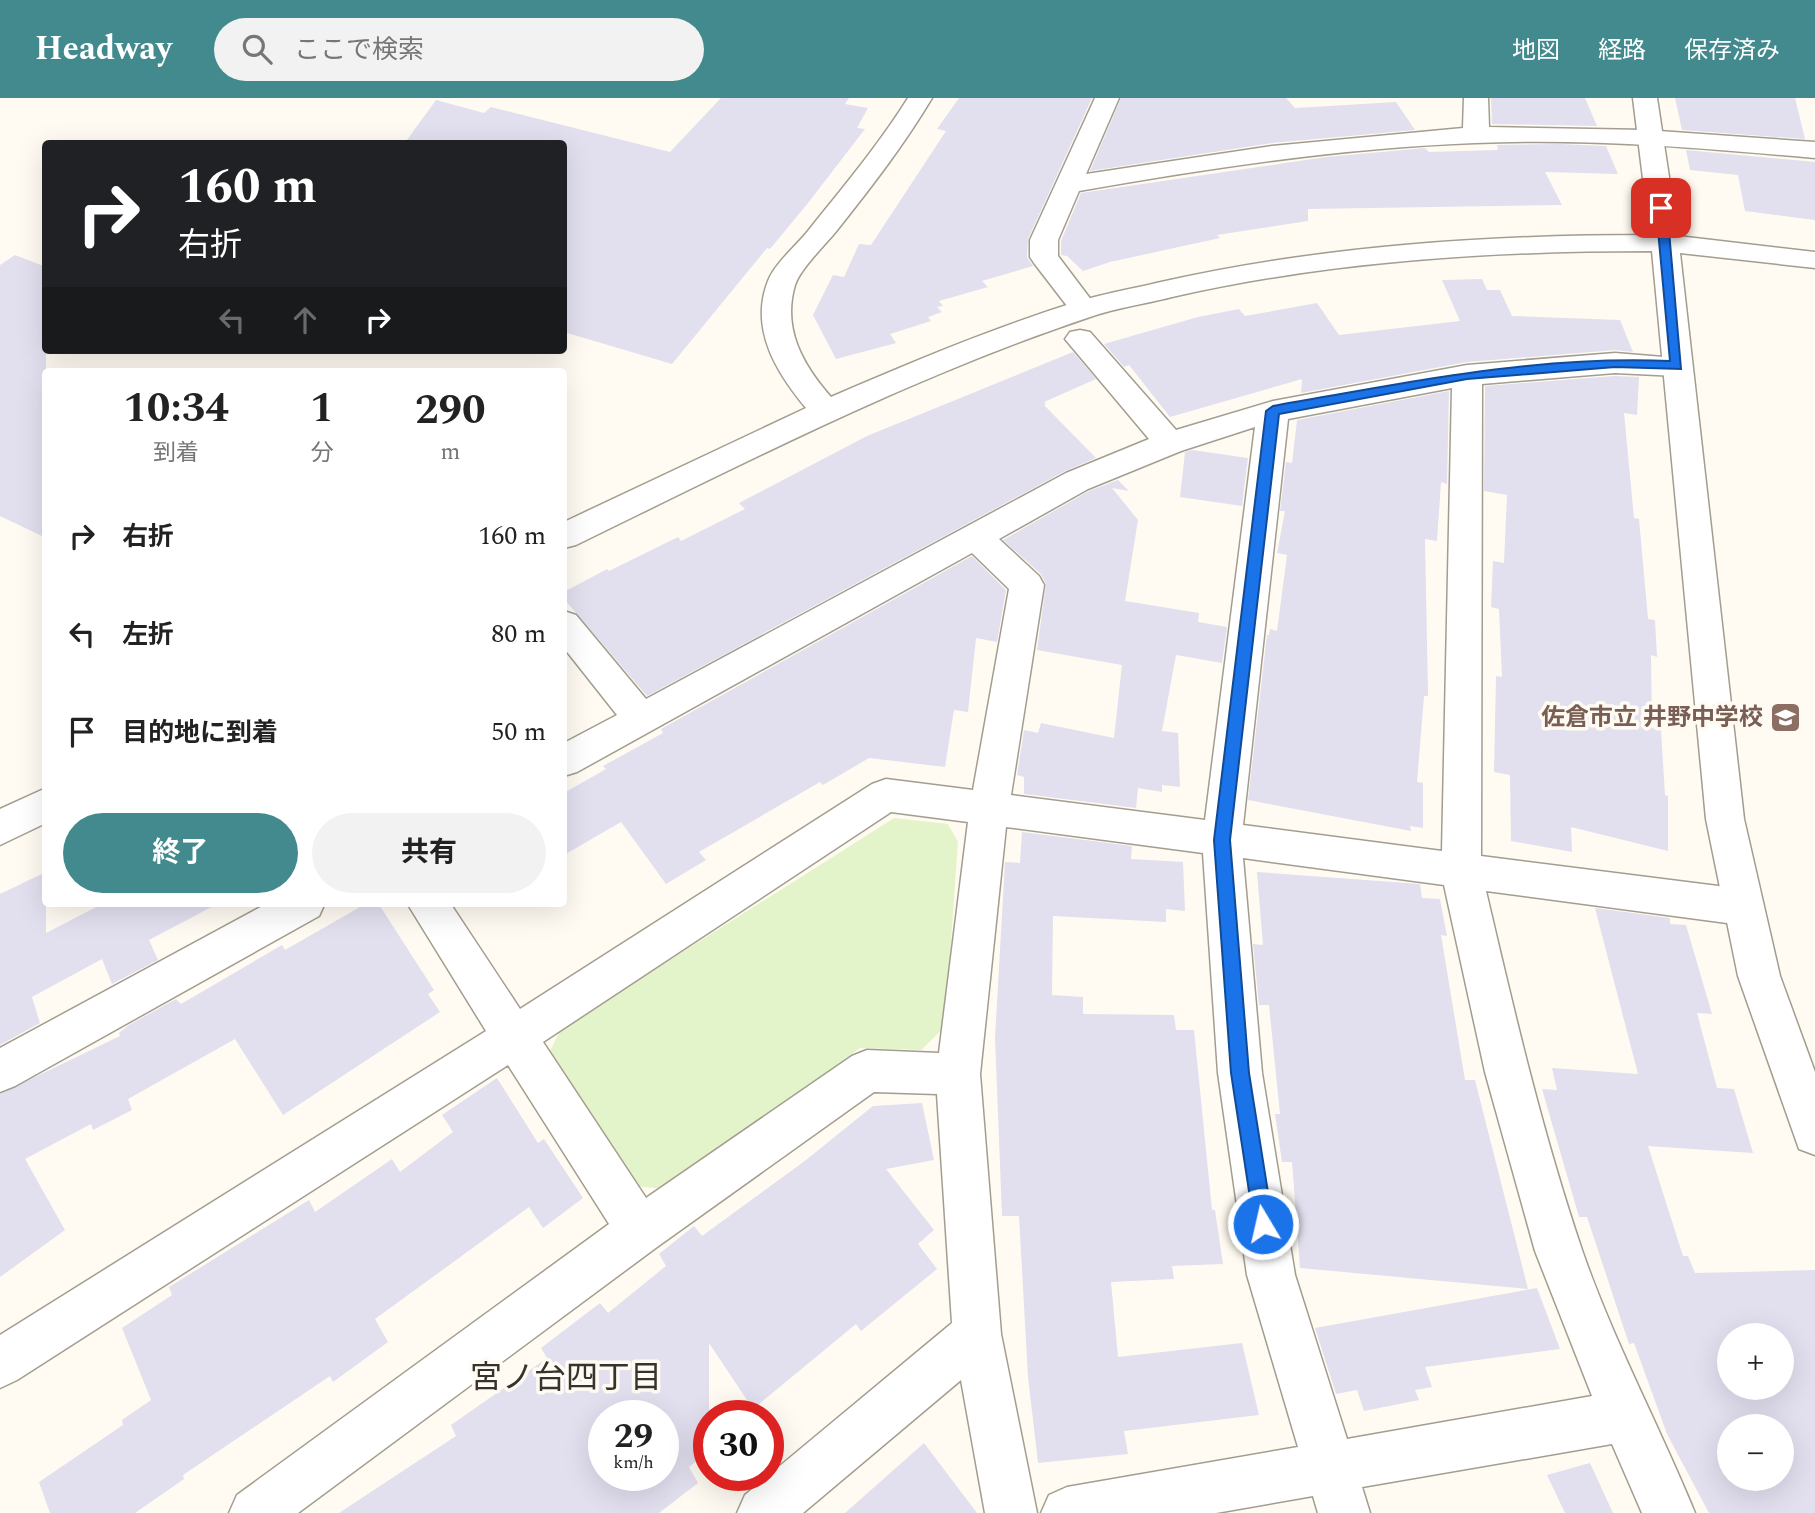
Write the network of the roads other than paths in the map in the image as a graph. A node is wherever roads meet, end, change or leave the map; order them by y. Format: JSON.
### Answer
{"nodes":[{"id":1,"x":920,"y":98,"type":"edge"},
{"id":2,"x":1107,"y":98,"type":"edge"},
{"id":3,"x":1476,"y":98,"type":"edge"},
{"id":4,"x":1645,"y":98,"type":"edge"},
{"id":5,"x":1476,"y":135,"type":"junction"},
{"id":6,"x":1650,"y":136,"type":"junction"},
{"id":7,"x":1815,"y":150,"type":"edge"},
{"id":8,"x":1069,"y":185,"type":"junction"},
{"id":9,"x":1665,"y":243,"type":"junction"},
{"id":10,"x":1815,"y":260,"type":"edge"},
{"id":11,"x":1084,"y":309,"type":"junction"},
{"id":12,"x":1080,"y":339,"type":"dead end"},
{"id":13,"x":1677,"y":366,"type":"junction"},
{"id":14,"x":1467,"y":375,"type":"junction"},
{"id":15,"x":826,"y":411,"type":"junction"},
{"id":16,"x":1273,"y":411,"type":"junction"},
{"id":17,"x":1170,"y":443,"type":"junction"},
{"id":18,"x":567,"y":535,"type":"edge"},
{"id":19,"x":974,"y":535,"type":"junction"},
{"id":20,"x":567,"y":628,"type":"edge"},
{"id":21,"x":641,"y":718,"type":"junction"},
{"id":22,"x":567,"y":759,"type":"edge"},
{"id":23,"x":42,"y":806,"type":"edge"},
{"id":24,"x":989,"y":810,"type":"junction"},
{"id":25,"x":0,"y":828,"type":"edge"},
{"id":26,"x":1222,"y":840,"type":"junction"},
{"id":27,"x":1461,"y":870,"type":"junction"},
{"id":28,"x":298,"y":907,"type":"edge"},
{"id":29,"x":430,"y":907,"type":"edge"},
{"id":30,"x":1742,"y":907,"type":"junction"},
{"id":31,"x":514,"y":1037,"type":"junction"},
{"id":32,"x":0,"y":1071,"type":"edge"},
{"id":33,"x":958,"y":1074,"type":"junction"},
{"id":34,"x":1815,"y":1133,"type":"edge"},
{"id":35,"x":640,"y":1230,"type":"junction"},
{"id":36,"x":976,"y":1334,"type":"junction"},
{"id":37,"x":0,"y":1363,"type":"edge"},
{"id":38,"x":1625,"y":1416,"type":"junction"},
{"id":39,"x":1336,"y":1490,"type":"edge"},
{"id":40,"x":255,"y":1513,"type":"edge"},
{"id":41,"x":764,"y":1513,"type":"edge"},
{"id":42,"x":1011,"y":1513,"type":"edge"},
{"id":43,"x":1067,"y":1513,"type":"edge"},
{"id":44,"x":1669,"y":1513,"type":"edge"}],
"edges":[{"from":1,"to":15,"type":"street"},
{"from":2,"to":8,"type":"street"},
{"from":3,"to":5,"type":"street"},
{"from":4,"to":6,"type":"street"},
{"from":5,"to":6,"type":"street"},
{"from":5,"to":8,"type":"street"},
{"from":6,"to":7,"type":"street"},
{"from":6,"to":9,"type":"street"},
{"from":8,"to":11,"type":"street"},
{"from":9,"to":10,"type":"street"},
{"from":9,"to":11,"type":"street"},
{"from":9,"to":13,"type":"street"},
{"from":11,"to":15,"type":"street"},
{"from":12,"to":17,"type":"street"},
{"from":13,"to":14,"type":"street"},
{"from":13,"to":30,"type":"street"},
{"from":14,"to":16,"type":"street"},
{"from":14,"to":27,"type":"street"},
{"from":15,"to":18,"type":"street"},
{"from":16,"to":17,"type":"street"},
{"from":16,"to":26,"type":"street"},
{"from":17,"to":19,"type":"street"},
{"from":19,"to":21,"type":"street"},
{"from":19,"to":24,"type":"street"},
{"from":20,"to":21,"type":"street"},
{"from":21,"to":22,"type":"street"},
{"from":23,"to":25,"type":"street"},
{"from":24,"to":26,"type":"street"},
{"from":24,"to":31,"type":"street"},
{"from":24,"to":33,"type":"street"},
{"from":26,"to":27,"type":"street"},
{"from":26,"to":39,"type":"street"},
{"from":27,"to":30,"type":"street"},
{"from":27,"to":38,"type":"street"},
{"from":28,"to":32,"type":"street"},
{"from":29,"to":31,"type":"street"},
{"from":30,"to":34,"type":"street"},
{"from":31,"to":35,"type":"street"},
{"from":31,"to":37,"type":"street"},
{"from":33,"to":35,"type":"street"},
{"from":33,"to":36,"type":"street"},
{"from":35,"to":40,"type":"street"},
{"from":36,"to":41,"type":"street"},
{"from":36,"to":42,"type":"street"},
{"from":38,"to":39,"type":"street"},
{"from":38,"to":44,"type":"street"},
{"from":39,"to":43,"type":"street"}]}
